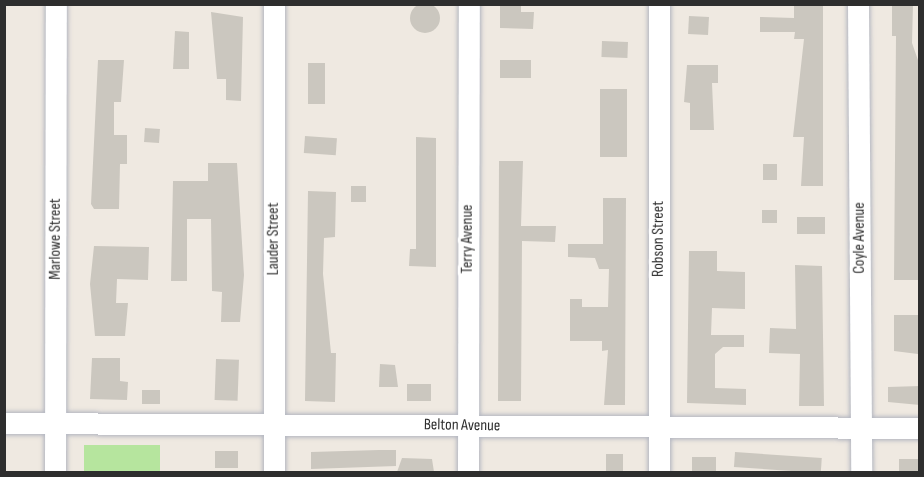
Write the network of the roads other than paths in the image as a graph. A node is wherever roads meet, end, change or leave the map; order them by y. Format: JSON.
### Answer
{"nodes":[{"id":1,"x":56,"y":4,"type":"edge"},
{"id":2,"x":274,"y":4,"type":"edge"},
{"id":3,"x":469,"y":4,"type":"edge"},
{"id":4,"x":659,"y":4,"type":"edge"},
{"id":5,"x":858,"y":4,"type":"edge"},
{"id":6,"x":4,"y":423,"type":"edge"},
{"id":7,"x":56,"y":423,"type":"junction"},
{"id":8,"x":274,"y":424,"type":"junction"},
{"id":9,"x":468,"y":426,"type":"junction"},
{"id":10,"x":659,"y":426,"type":"junction"},
{"id":11,"x":861,"y":427,"type":"junction"},
{"id":12,"x":920,"y":428,"type":"edge"},
{"id":13,"x":55,"y":472,"type":"edge"},
{"id":14,"x":274,"y":472,"type":"edge"},
{"id":15,"x":468,"y":472,"type":"edge"},
{"id":16,"x":659,"y":472,"type":"edge"},
{"id":17,"x":861,"y":472,"type":"edge"}],
"edges":[{"from":1,"to":7,"type":"street","name":"Marlowe Street"},
{"from":2,"to":8,"type":"street","name":"Lauder Street"},
{"from":3,"to":9,"type":"street","name":"Terry Avenue"},
{"from":4,"to":10,"type":"street","name":"Robson Street"},
{"from":5,"to":11,"type":"street","name":"Coyle Avenue"},
{"from":6,"to":7,"type":"street","name":"Belton Avenue"},
{"from":7,"to":8,"type":"street","name":"Belton Avenue"},
{"from":7,"to":13,"type":"street","name":"Marlowe Street"},
{"from":8,"to":9,"type":"street","name":"Belton Avenue"},
{"from":8,"to":14,"type":"street","name":"Lauder Street"},
{"from":9,"to":10,"type":"street","name":"Belton Avenue"},
{"from":9,"to":15,"type":"street","name":"Terry Avenue"},
{"from":10,"to":11,"type":"street","name":"Belton Avenue"},
{"from":10,"to":16,"type":"street","name":"Robson Street"},
{"from":11,"to":12,"type":"street","name":"Belton Avenue"},
{"from":11,"to":17,"type":"street","name":"Coyle Avenue"}]}
